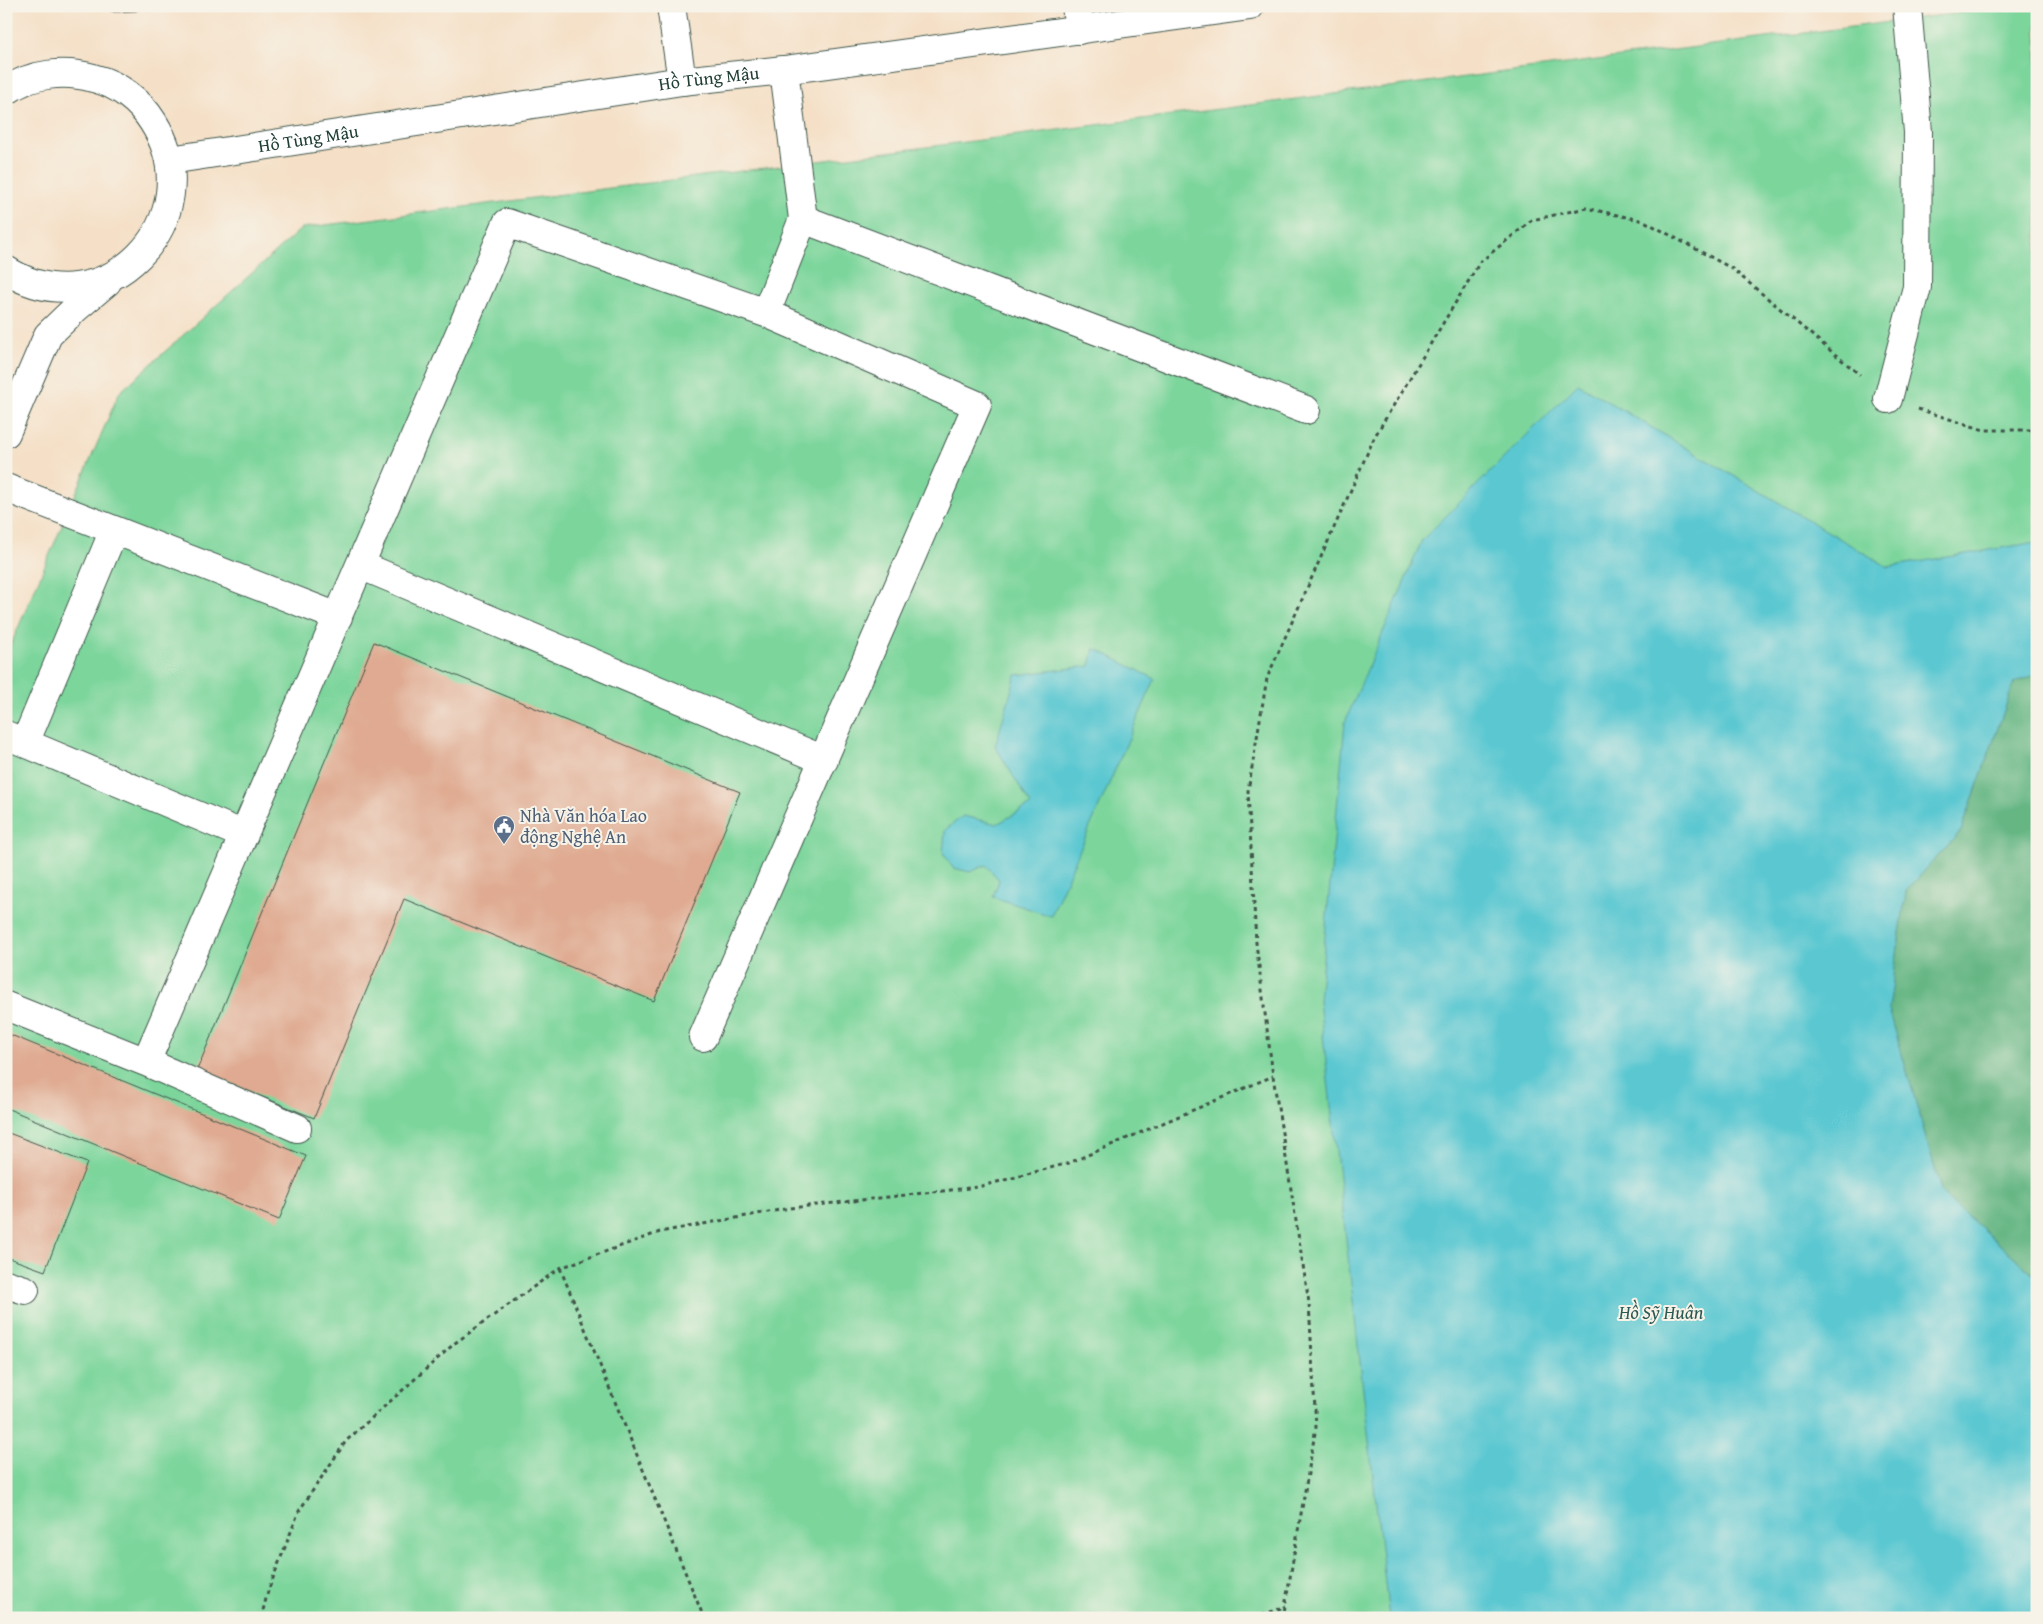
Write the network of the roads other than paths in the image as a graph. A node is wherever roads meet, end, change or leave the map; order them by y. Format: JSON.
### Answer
{"nodes":[{"id":1,"x":671,"y":6,"type":"edge"},
{"id":2,"x":1250,"y":6,"type":"edge"},
{"id":3,"x":1907,"y":6,"type":"edge"},
{"id":4,"x":1205,"y":9,"type":"edge"},
{"id":5,"x":1077,"y":18,"type":"edge"},
{"id":6,"x":784,"y":70,"type":"junction"},
{"id":7,"x":682,"y":80,"type":"junction"},
{"id":8,"x":8,"y":87,"type":"edge"},
{"id":9,"x":170,"y":160,"type":"junction"},
{"id":10,"x":803,"y":219,"type":"junction"},
{"id":11,"x":6,"y":270,"type":"edge"},
{"id":12,"x":121,"y":271,"type":"junction"},
{"id":13,"x":766,"y":313,"type":"junction"},
{"id":14,"x":1888,"y":399,"type":"road end"},
{"id":15,"x":1306,"y":410,"type":"dead end"},
{"id":16,"x":6,"y":433,"type":"edge"},
{"id":17,"x":6,"y":488,"type":"edge"},
{"id":18,"x":114,"y":530,"type":"junction"},
{"id":19,"x":360,"y":565,"type":"junction"},
{"id":20,"x":338,"y":617,"type":"junction"},
{"id":21,"x":16,"y":739,"type":"edge"},
{"id":22,"x":824,"y":760,"type":"junction"},
{"id":23,"x":244,"y":835,"type":"junction"},
{"id":24,"x":6,"y":1006,"type":"edge"},
{"id":25,"x":703,"y":1037,"type":"dead end"},
{"id":26,"x":146,"y":1062,"type":"junction"},
{"id":27,"x":297,"y":1128,"type":"dead end"}],
"edges":[{"from":1,"to":7,"type":"main road"},
{"from":2,"to":4,"type":"main road","name":"Hồ Tùng Mậu"},
{"from":3,"to":14,"type":"main road"},
{"from":4,"to":5,"type":"main road","name":"Hồ Tùng Mậu"},
{"from":5,"to":6,"type":"main road","name":"Hồ Tùng Mậu"},
{"from":6,"to":7,"type":"main road","name":"Hồ Tùng Mậu"},
{"from":6,"to":10,"type":"main road"},
{"from":7,"to":9,"type":"main road","name":"Hồ Tùng Mậu"},
{"from":8,"to":9,"type":"main road"},
{"from":9,"to":12,"type":"main road"},
{"from":10,"to":13,"type":"main road"},
{"from":10,"to":15,"type":"main road"},
{"from":11,"to":12,"type":"main road"},
{"from":12,"to":16,"type":"main road"},
{"from":13,"to":19,"type":"main road"},
{"from":13,"to":22,"type":"main road"},
{"from":17,"to":18,"type":"main road"},
{"from":18,"to":20,"type":"main road"},
{"from":18,"to":21,"type":"main road"},
{"from":19,"to":20,"type":"main road"},
{"from":19,"to":22,"type":"main road"},
{"from":20,"to":23,"type":"main road"},
{"from":21,"to":23,"type":"main road"},
{"from":22,"to":25,"type":"main road"},
{"from":23,"to":26,"type":"main road"},
{"from":24,"to":26,"type":"main road"},
{"from":26,"to":27,"type":"main road"}]}
